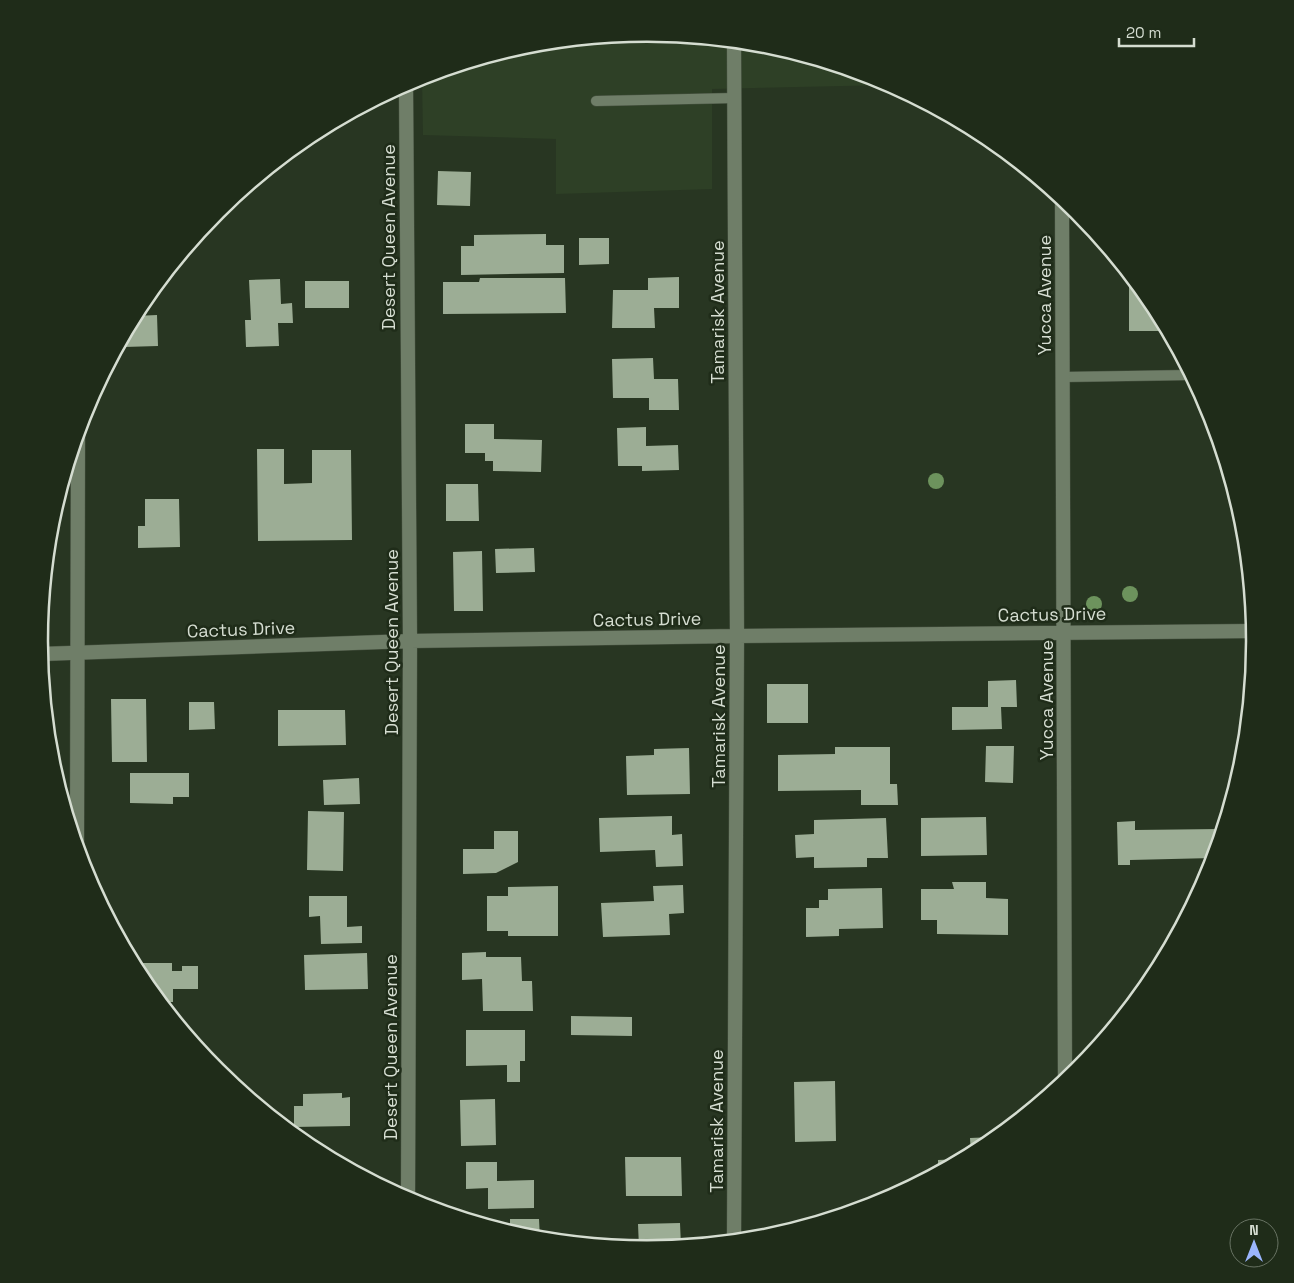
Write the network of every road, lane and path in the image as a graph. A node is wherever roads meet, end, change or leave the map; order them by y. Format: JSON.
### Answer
{"nodes":[{"id":1,"x":734,"y":49,"type":"edge"},
{"id":2,"x":406,"y":93,"type":"edge"},
{"id":3,"x":734,"y":98,"type":"junction"},
{"id":4,"x":596,"y":101,"type":"dead end"},
{"id":5,"x":1062,"y":210,"type":"edge"},
{"id":6,"x":1183,"y":375,"type":"edge"},
{"id":7,"x":1063,"y":377,"type":"junction"},
{"id":8,"x":78,"y":455,"type":"edge"},
{"id":9,"x":1246,"y":631,"type":"edge"},
{"id":10,"x":1064,"y":633,"type":"junction"},
{"id":11,"x":737,"y":636,"type":"junction"},
{"id":12,"x":410,"y":642,"type":"junction"},
{"id":13,"x":77,"y":653,"type":"junction"},
{"id":14,"x":48,"y":654,"type":"edge"},
{"id":15,"x":77,"y":825,"type":"edge"},
{"id":16,"x":1065,"y":1071,"type":"edge"},
{"id":17,"x":408,"y":1191,"type":"edge"},
{"id":18,"x":734,"y":1234,"type":"edge"}],
"edges":[{"from":1,"to":3,"type":"street","name":"Tamarisk Avenue"},
{"from":2,"to":12,"type":"street","name":"Desert Queen Avenue"},
{"from":3,"to":4,"type":"lane"},
{"from":3,"to":11,"type":"street","name":"Tamarisk Avenue"},
{"from":5,"to":7,"type":"street","name":"Yucca Avenue"},
{"from":6,"to":7,"type":"lane"},
{"from":7,"to":10,"type":"street","name":"Yucca Avenue"},
{"from":8,"to":13,"type":"street"},
{"from":9,"to":10,"type":"street","name":"Cactus Drive"},
{"from":10,"to":11,"type":"street","name":"Cactus Drive"},
{"from":10,"to":16,"type":"street","name":"Yucca Avenue"},
{"from":11,"to":12,"type":"street","name":"Cactus Drive"},
{"from":11,"to":18,"type":"street","name":"Tamarisk Avenue"},
{"from":12,"to":13,"type":"street","name":"Cactus Drive"},
{"from":12,"to":17,"type":"street","name":"Desert Queen Avenue"},
{"from":13,"to":14,"type":"street","name":"Cactus Drive"},
{"from":13,"to":15,"type":"street"}]}
